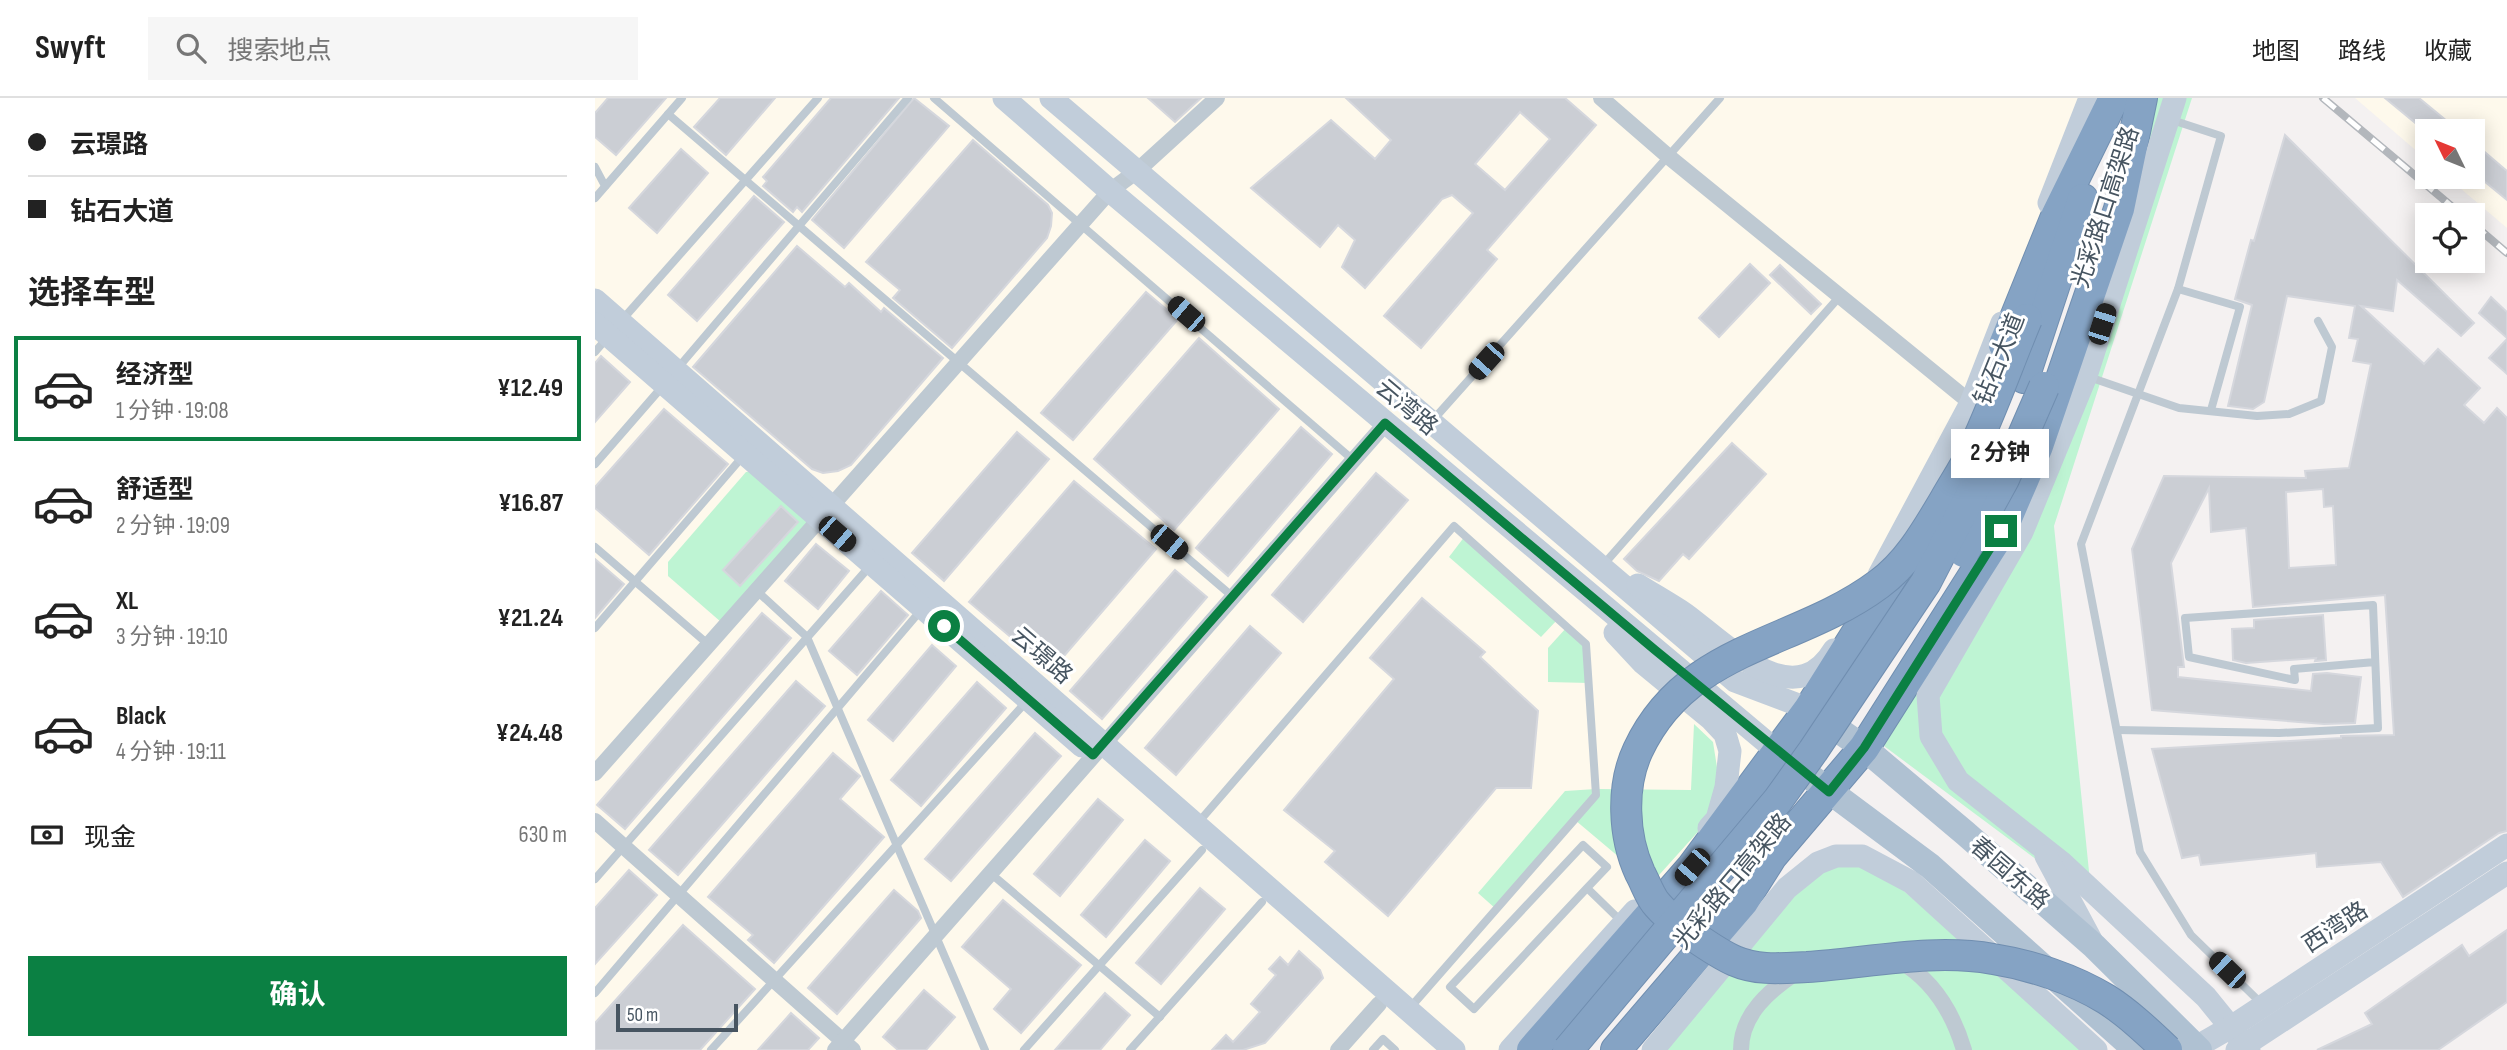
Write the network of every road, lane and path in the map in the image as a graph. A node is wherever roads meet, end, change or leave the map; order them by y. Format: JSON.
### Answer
{"nodes":[{"id":1,"x":681,"y":98,"type":"edge"},
{"id":2,"x":818,"y":98,"type":"edge"},
{"id":3,"x":908,"y":98,"type":"edge"},
{"id":4,"x":934,"y":98,"type":"edge"},
{"id":5,"x":1004,"y":98,"type":"edge"},
{"id":6,"x":1051,"y":98,"type":"edge"},
{"id":7,"x":1217,"y":98,"type":"edge"},
{"id":8,"x":1601,"y":98,"type":"edge"},
{"id":9,"x":1720,"y":98,"type":"edge"},
{"id":10,"x":2090,"y":98,"type":"edge"},
{"id":11,"x":2114,"y":98,"type":"edge"},
{"id":12,"x":2142,"y":98,"type":"edge"},
{"id":13,"x":2171,"y":108,"type":"edge"},
{"id":14,"x":668,"y":114,"type":"junction"},
{"id":15,"x":1669,"y":157,"type":"junction"},
{"id":16,"x":595,"y":167,"type":"edge"},
{"id":17,"x":1137,"y":171,"type":"junction"},
{"id":18,"x":746,"y":180,"type":"junction"},
{"id":19,"x":2087,"y":186,"type":"junction"},
{"id":20,"x":605,"y":187,"type":"junction"},
{"id":21,"x":1110,"y":191,"type":"junction"},
{"id":22,"x":595,"y":198,"type":"edge"},
{"id":23,"x":1081,"y":224,"type":"junction"},
{"id":24,"x":799,"y":226,"type":"junction"},
{"id":25,"x":2178,"y":289,"type":"junction"},
{"id":26,"x":1840,"y":296,"type":"junction"},
{"id":27,"x":595,"y":300,"type":"edge"},
{"id":28,"x":2318,"y":321,"type":"dead end"},
{"id":29,"x":605,"y":334,"type":"edge"},
{"id":30,"x":959,"y":362,"type":"junction"},
{"id":31,"x":2086,"y":376,"type":"junction"},
{"id":32,"x":670,"y":377,"type":"junction"},
{"id":33,"x":2034,"y":383,"type":"junction"},
{"id":34,"x":2139,"y":394,"type":"junction"},
{"id":35,"x":1971,"y":403,"type":"junction"},
{"id":36,"x":2211,"y":410,"type":"junction"},
{"id":37,"x":1431,"y":422,"type":"junction"},
{"id":38,"x":1385,"y":423,"type":"junction"},
{"id":39,"x":1966,"y":441,"type":"junction"},
{"id":40,"x":745,"y":454,"type":"junction"},
{"id":41,"x":1352,"y":458,"type":"junction"},
{"id":42,"x":595,"y":464,"type":"edge"},
{"id":43,"x":826,"y":513,"type":"junction"},
{"id":44,"x":2001,"y":531,"type":"junction"},
{"id":45,"x":1897,"y":544,"type":"junction"},
{"id":46,"x":1573,"y":545,"type":"junction"},
{"id":47,"x":595,"y":547,"type":"edge"},
{"id":48,"x":871,"y":564,"type":"junction"},
{"id":49,"x":1604,"y":564,"type":"junction"},
{"id":50,"x":1554,"y":566,"type":"junction"},
{"id":51,"x":634,"y":582,"type":"junction"},
{"id":52,"x":757,"y":591,"type":"junction"},
{"id":53,"x":1232,"y":596,"type":"junction"},
{"id":54,"x":923,"y":608,"type":"junction"},
{"id":55,"x":1977,"y":611,"type":"junction"},
{"id":56,"x":595,"y":628,"type":"edge"},
{"id":57,"x":807,"y":637,"type":"junction"},
{"id":58,"x":709,"y":645,"type":"junction"},
{"id":59,"x":2375,"y":663,"type":"junction"},
{"id":60,"x":1028,"y":699,"type":"junction"},
{"id":61,"x":838,"y":708,"type":"junction"},
{"id":62,"x":1809,"y":709,"type":"junction"},
{"id":63,"x":2117,"y":730,"type":"junction"},
{"id":64,"x":1864,"y":748,"type":"junction"},
{"id":65,"x":1098,"y":749,"type":"junction"},
{"id":66,"x":1778,"y":752,"type":"junction"},
{"id":67,"x":595,"y":773,"type":"edge"},
{"id":68,"x":1829,"y":792,"type":"junction"},
{"id":69,"x":595,"y":821,"type":"edge"},
{"id":70,"x":1195,"y":826,"type":"junction"},
{"id":71,"x":897,"y":845,"type":"junction"},
{"id":72,"x":2507,"y":845,"type":"edge"},
{"id":73,"x":624,"y":846,"type":"junction"},
{"id":74,"x":2042,"y":847,"type":"junction"},
{"id":75,"x":1202,"y":850,"type":"junction"},
{"id":76,"x":989,"y":872,"type":"junction"},
{"id":77,"x":2507,"y":873,"type":"edge"},
{"id":78,"x":595,"y":880,"type":"edge"},
{"id":79,"x":1587,"y":888,"type":"junction"},
{"id":80,"x":1787,"y":888,"type":"junction"},
{"id":81,"x":679,"y":895,"type":"junction"},
{"id":82,"x":1262,"y":902,"type":"junction"},
{"id":83,"x":1623,"y":923,"type":"junction"},
{"id":84,"x":1721,"y":927,"type":"junction"},
{"id":85,"x":934,"y":934,"type":"junction"},
{"id":86,"x":2094,"y":946,"type":"junction"},
{"id":87,"x":1896,"y":959,"type":"dead end"},
{"id":88,"x":1805,"y":966,"type":"dead end"},
{"id":89,"x":1098,"y":967,"type":"junction"},
{"id":90,"x":774,"y":980,"type":"junction"},
{"id":91,"x":595,"y":993,"type":"edge"},
{"id":92,"x":1380,"y":1004,"type":"junction"},
{"id":93,"x":2264,"y":1005,"type":"junction"},
{"id":94,"x":1408,"y":1010,"type":"junction"},
{"id":95,"x":1160,"y":1017,"type":"junction"},
{"id":96,"x":2240,"y":1043,"type":"edge"},
{"id":97,"x":1632,"y":1045,"type":"edge"},
{"id":98,"x":843,"y":1047,"type":"edge"},
{"id":99,"x":2196,"y":1049,"type":"edge"},
{"id":100,"x":711,"y":1050,"type":"edge"},
{"id":101,"x":985,"y":1050,"type":"edge"},
{"id":102,"x":1024,"y":1050,"type":"edge"},
{"id":103,"x":1131,"y":1050,"type":"edge"},
{"id":104,"x":1338,"y":1050,"type":"edge"},
{"id":105,"x":1373,"y":1050,"type":"edge"},
{"id":106,"x":1395,"y":1050,"type":"edge"},
{"id":107,"x":1431,"y":1050,"type":"edge"},
{"id":108,"x":1454,"y":1050,"type":"edge"},
{"id":109,"x":1510,"y":1050,"type":"edge"},
{"id":110,"x":1532,"y":1050,"type":"edge"},
{"id":111,"x":1568,"y":1050,"type":"edge"},
{"id":112,"x":1590,"y":1050,"type":"edge"},
{"id":113,"x":1741,"y":1050,"type":"edge"},
{"id":114,"x":1964,"y":1050,"type":"edge"},
{"id":115,"x":2096,"y":1050,"type":"edge"},
{"id":116,"x":2136,"y":1050,"type":"edge"},
{"id":117,"x":2167,"y":1050,"type":"edge"}],
"edges":[{"from":1,"to":14,"type":"lane"},
{"from":2,"to":18,"type":"lane"},
{"from":3,"to":24,"type":"lane"},
{"from":4,"to":23,"type":"lane"},
{"from":5,"to":21,"type":"street","name":"云湾路"},
{"from":6,"to":17,"type":"street","name":"云湾路"},
{"from":7,"to":17,"type":"street"},
{"from":8,"to":15,"type":"street"},
{"from":9,"to":15,"type":"lane"},
{"from":10,"to":35,"type":"street"},
{"from":11,"to":19,"type":"highway","name":"光彩路口高架路"},
{"from":11,"to":39,"type":"highway","name":"钻石大道"},
{"from":12,"to":33,"type":"highway","name":"光彩路口高架路"},
{"from":12,"to":44,"type":"highway"},
{"from":13,"to":25,"type":"lane"},
{"from":13,"to":31,"type":"street"},
{"from":14,"to":18,"type":"lane"},
{"from":14,"to":20,"type":"lane"},
{"from":15,"to":26,"type":"street"},
{"from":15,"to":37,"type":"lane"},
{"from":16,"to":20,"type":"lane"},
{"from":17,"to":21,"type":"street"},
{"from":17,"to":37,"type":"street","name":"云湾路"},
{"from":18,"to":24,"type":"lane"},
{"from":18,"to":29,"type":"lane"},
{"from":19,"to":33,"type":"highway","name":"光彩路口高架路"},
{"from":19,"to":117,"type":"highway","bridge":true},
{"from":20,"to":22,"type":"lane"},
{"from":21,"to":23,"type":"street"},
{"from":21,"to":38,"type":"street","name":"云湾路"},
{"from":23,"to":30,"type":"street"},
{"from":23,"to":41,"type":"lane"},
{"from":24,"to":30,"type":"lane"},
{"from":24,"to":32,"type":"lane"},
{"from":25,"to":34,"type":"lane"},
{"from":25,"to":36,"type":"lane"},
{"from":26,"to":35,"type":"street"},
{"from":26,"to":49,"type":"lane"},
{"from":27,"to":29,"type":"street","name":"云璟路"},
{"from":28,"to":36,"type":"lane"},
{"from":29,"to":32,"type":"street","name":"云璟路"},
{"from":30,"to":43,"type":"street"},
{"from":30,"to":53,"type":"lane"},
{"from":31,"to":34,"type":"lane"},
{"from":31,"to":55,"type":"street"},
{"from":32,"to":40,"type":"street","name":"云璟路"},
{"from":32,"to":42,"type":"lane"},
{"from":32,"to":43,"type":"street","name":"云璟路"},
{"from":33,"to":111,"type":"highway","name":"光彩路口高架路","bridge":true},
{"from":33,"to":112,"type":"highway","name":"光彩路口高架路","bridge":true},
{"from":34,"to":36,"type":"lane"},
{"from":34,"to":63,"type":"lane"},
{"from":35,"to":45,"type":"street"},
{"from":37,"to":46,"type":"street","name":"云湾路"},
{"from":38,"to":41,"type":"street"},
{"from":38,"to":50,"type":"street","name":"云湾路"},
{"from":39,"to":45,"type":"street"},
{"from":39,"to":62,"type":"highway","name":"钻石大道"},
{"from":40,"to":43,"type":"street","name":"云璟路"},
{"from":40,"to":51,"type":"lane"},
{"from":41,"to":53,"type":"street"},
{"from":43,"to":48,"type":"street","name":"云璟路"},
{"from":43,"to":52,"type":"street"},
{"from":43,"to":65,"type":"street","name":"云璟路"},
{"from":44,"to":55,"type":"street"},
{"from":44,"to":64,"type":"highway"},
{"from":45,"to":49,"type":"street"},
{"from":46,"to":49,"type":"street"},
{"from":46,"to":62,"type":"street","name":"云湾路"},
{"from":47,"to":51,"type":"lane"},
{"from":48,"to":54,"type":"street","name":"云璟路"},
{"from":48,"to":57,"type":"lane"},
{"from":50,"to":66,"type":"street","name":"云湾路"},
{"from":50,"to":83,"type":"street"},
{"from":51,"to":56,"type":"lane"},
{"from":51,"to":58,"type":"lane"},
{"from":52,"to":57,"type":"lane"},
{"from":52,"to":58,"type":"street"},
{"from":53,"to":65,"type":"street"},
{"from":54,"to":60,"type":"street","name":"云璟路"},
{"from":54,"to":61,"type":"lane"},
{"from":55,"to":74,"type":"street"},
{"from":57,"to":61,"type":"lane"},
{"from":57,"to":73,"type":"lane"},
{"from":58,"to":67,"type":"street"},
{"from":59,"to":59,"type":"lane"},
{"from":59,"to":63,"type":"lane"},
{"from":60,"to":65,"type":"street","name":"云璟路"},
{"from":60,"to":71,"type":"lane"},
{"from":61,"to":71,"type":"lane"},
{"from":61,"to":81,"type":"lane"},
{"from":62,"to":64,"type":"main road","name":"春园东路"},
{"from":62,"to":66,"type":"highway","name":"钻石大道"},
{"from":63,"to":93,"type":"lane"},
{"from":64,"to":68,"type":"highway"},
{"from":64,"to":86,"type":"main road","name":"春园东路"},
{"from":65,"to":70,"type":"street","name":"云璟路"},
{"from":65,"to":75,"type":"street","name":"云璟路"},
{"from":65,"to":76,"type":"street"},
{"from":66,"to":68,"type":"main road","name":"春园东路"},
{"from":66,"to":110,"type":"highway","name":"钻石大道"},
{"from":68,"to":84,"type":"highway"},
{"from":68,"to":116,"type":"main road","name":"春园东路"},
{"from":69,"to":73,"type":"street"},
{"from":70,"to":94,"type":"street","name":"云璟路"},
{"from":70,"to":94,"type":"lane"},
{"from":71,"to":85,"type":"lane"},
{"from":71,"to":90,"type":"lane"},
{"from":72,"to":93,"type":"street","name":"西湾路"},
{"from":73,"to":78,"type":"lane"},
{"from":73,"to":81,"type":"street"},
{"from":74,"to":86,"type":"street"},
{"from":74,"to":96,"type":"street"},
{"from":75,"to":82,"type":"street","name":"云璟路"},
{"from":75,"to":89,"type":"lane"},
{"from":76,"to":85,"type":"street"},
{"from":76,"to":89,"type":"lane"},
{"from":77,"to":96,"type":"street","name":"西湾路"},
{"from":79,"to":79,"type":"lane"},
{"from":79,"to":83,"type":"lane"},
{"from":80,"to":84,"type":"street"},
{"from":80,"to":97,"type":"street"},
{"from":80,"to":115,"type":"street"},
{"from":81,"to":90,"type":"street"},
{"from":81,"to":91,"type":"lane"},
{"from":82,"to":92,"type":"street","name":"云璟路"},
{"from":82,"to":95,"type":"lane"},
{"from":83,"to":109,"type":"street"},
{"from":84,"to":97,"type":"highway"},
{"from":85,"to":98,"type":"street"},
{"from":85,"to":101,"type":"lane"},
{"from":86,"to":99,"type":"main road","name":"春园东路"},
{"from":87,"to":114,"type":"street"},
{"from":88,"to":113,"type":"street"},
{"from":89,"to":95,"type":"lane"},
{"from":89,"to":102,"type":"lane"},
{"from":90,"to":98,"type":"street"},
{"from":90,"to":100,"type":"lane"},
{"from":92,"to":104,"type":"street"},
{"from":92,"to":107,"type":"street","name":"云璟路"},
{"from":93,"to":96,"type":"street","name":"西湾路"},
{"from":94,"to":108,"type":"street","name":"云璟路"},
{"from":95,"to":103,"type":"lane"},
{"from":96,"to":99,"type":"street","name":"西湾路"},
{"from":105,"to":106,"type":"lane"}]}
